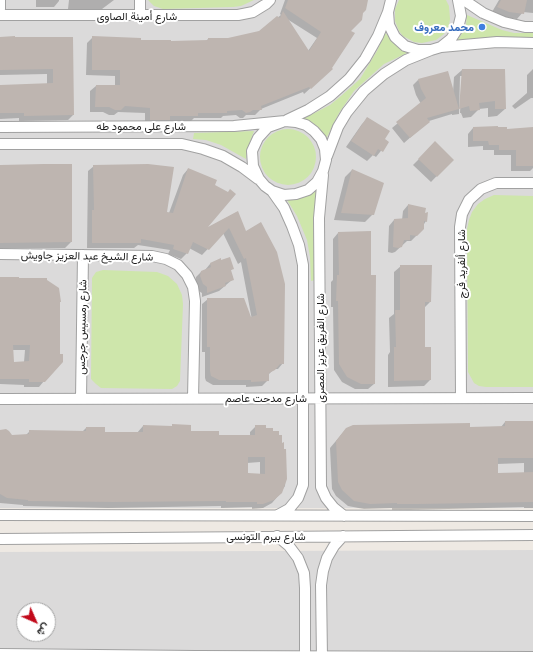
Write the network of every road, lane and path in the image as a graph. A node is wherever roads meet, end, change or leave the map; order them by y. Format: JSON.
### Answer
{"nodes":[{"id":1,"x":0,"y":0,"type":"edge"},
{"id":2,"x":140,"y":0,"type":"edge"},
{"id":3,"x":270,"y":0,"type":"edge"},
{"id":4,"x":458,"y":0,"type":"edge"},
{"id":5,"x":464,"y":0,"type":"edge"},
{"id":6,"x":389,"y":4,"type":"edge"},
{"id":7,"x":0,"y":9,"type":"edge"},
{"id":8,"x":0,"y":15,"type":"edge"},
{"id":9,"x":140,"y":15,"type":"junction"},
{"id":10,"x":533,"y":27,"type":"edge"},
{"id":11,"x":533,"y":43,"type":"edge"},
{"id":12,"x":441,"y":47,"type":"junction"},
{"id":13,"x":431,"y":50,"type":"junction"},
{"id":14,"x":284,"y":122,"type":"junction"},
{"id":15,"x":0,"y":127,"type":"edge"},
{"id":16,"x":0,"y":144,"type":"edge"},
{"id":17,"x":326,"y":160,"type":"junction"},
{"id":18,"x":323,"y":171,"type":"junction"},
{"id":19,"x":258,"y":179,"type":"junction"},
{"id":20,"x":533,"y":183,"type":"edge"},
{"id":21,"x":272,"y":191,"type":"junction"},
{"id":22,"x":0,"y":254,"type":"edge"},
{"id":23,"x":83,"y":255,"type":"junction"},
{"id":24,"x":193,"y":398,"type":"junction"},
{"id":25,"x":303,"y":398,"type":"junction"},
{"id":26,"x":320,"y":398,"type":"junction"},
{"id":27,"x":461,"y":398,"type":"junction"},
{"id":28,"x":533,"y":398,"type":"edge"},
{"id":29,"x":0,"y":399,"type":"edge"},
{"id":30,"x":81,"y":399,"type":"junction"},
{"id":31,"x":1,"y":514,"type":"edge"},
{"id":32,"x":277,"y":516,"type":"junction"},
{"id":33,"x":344,"y":516,"type":"junction"},
{"id":34,"x":533,"y":516,"type":"edge"},
{"id":35,"x":533,"y":535,"type":"edge"},
{"id":36,"x":277,"y":536,"type":"junction"},
{"id":37,"x":343,"y":536,"type":"junction"},
{"id":38,"x":1,"y":539,"type":"edge"},
{"id":39,"x":0,"y":654,"type":"edge"},
{"id":40,"x":533,"y":656,"type":"edge"},
{"id":41,"x":195,"y":657,"type":"edge"},
{"id":42,"x":305,"y":657,"type":"edge"},
{"id":43,"x":322,"y":657,"type":"edge"},
{"id":44,"x":431,"y":657,"type":"edge"}],
"edges":[{"from":1,"to":7,"type":"street"},
{"from":2,"to":9,"type":"street"},
{"from":3,"to":9,"type":"street","name":"شارع أمينة الصاوى"},
{"from":4,"to":12,"type":"street"},
{"from":5,"to":10,"type":"street"},
{"from":6,"to":13,"type":"street"},
{"from":6,"to":14,"type":"street"},
{"from":8,"to":9,"type":"street","name":"شارع أمينة الصاوى"},
{"from":11,"to":12,"type":"street"},
{"from":12,"to":13,"type":"street"},
{"from":13,"to":17,"type":"street"},
{"from":14,"to":15,"type":"street","name":"شارع على محمود طه"},
{"from":14,"to":17,"type":"street"},
{"from":14,"to":19,"type":"street"},
{"from":16,"to":19,"type":"street","name":"شارع على محمود طه"},
{"from":17,"to":18,"type":"street"},
{"from":18,"to":21,"type":"street"},
{"from":18,"to":26,"type":"street","name":"شارع الفريق عزيز المصرى"},
{"from":19,"to":21,"type":"street"},
{"from":20,"to":27,"type":"street","name":"شارع ألفريد فرج"},
{"from":21,"to":25,"type":"street","name":"شارع الفريق عزيز المصرى"},
{"from":22,"to":23,"type":"street","name":"شارع الشيخ عبد العزيز جاويش"},
{"from":23,"to":24,"type":"street","name":"شارع الشيخ عبد العزيز جاويش"},
{"from":23,"to":30,"type":"street","name":"شارع رمسيس جرجس"},
{"from":24,"to":25,"type":"street","name":"شارع مدحت عاصم"},
{"from":24,"to":30,"type":"street","name":"شارع مدحت عاصم"},
{"from":25,"to":26,"type":"street","name":"شارع مدحت عاصم"},
{"from":25,"to":32,"type":"street","name":"شارع الفريق عزيز المصرى"},
{"from":26,"to":27,"type":"street","name":"شارع مدحت عاصم"},
{"from":26,"to":33,"type":"street","name":"شارع الفريق عزيز المصرى"},
{"from":27,"to":28,"type":"street","name":"شارع مدحت عاصم"},
{"from":29,"to":30,"type":"street","name":"شارع مدحت عاصم"},
{"from":31,"to":32,"type":"street","name":"شارع بيرم التونسى"},
{"from":32,"to":33,"type":"street","name":"شارع بيرم التونسى"},
{"from":33,"to":34,"type":"street","name":"شارع بيرم التونسى"},
{"from":35,"to":37,"type":"street","name":"شارع بيرم التونسى"},
{"from":36,"to":37,"type":"street","name":"شارع بيرم التونسى"},
{"from":36,"to":38,"type":"street","name":"شارع بيرم التونسى"},
{"from":36,"to":42,"type":"street"},
{"from":37,"to":43,"type":"street"},
{"from":39,"to":41,"type":"street"},
{"from":40,"to":44,"type":"street"},
{"from":41,"to":42,"type":"street"},
{"from":42,"to":43,"type":"street"},
{"from":43,"to":44,"type":"street"}]}
